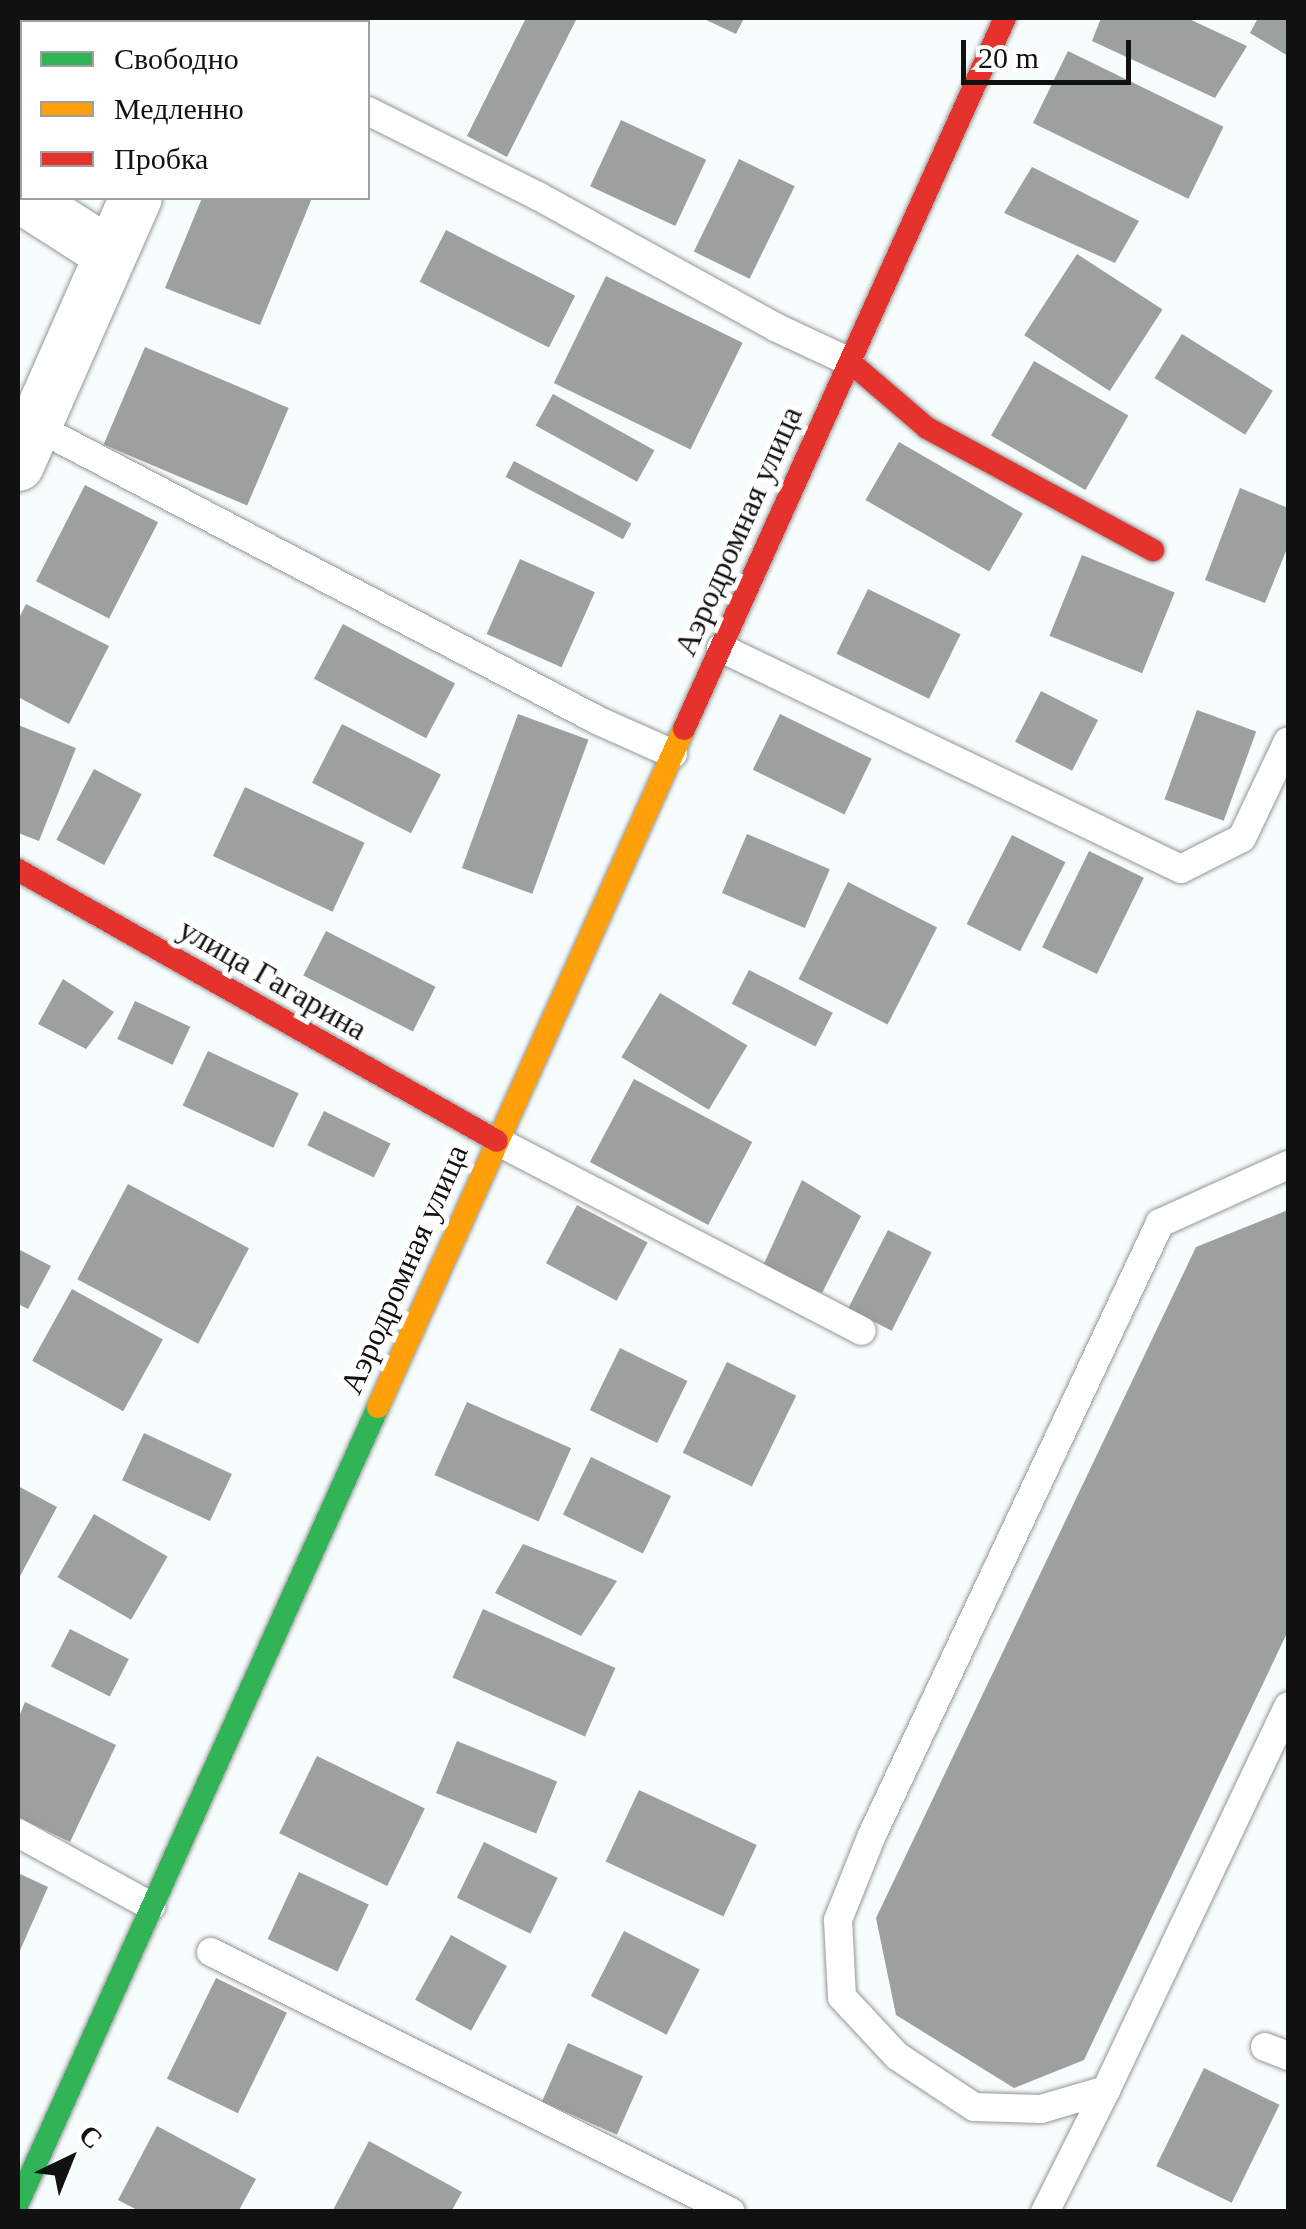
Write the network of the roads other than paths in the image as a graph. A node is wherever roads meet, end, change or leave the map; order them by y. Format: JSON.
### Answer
{"nodes":[{"id":1,"x":1003,"y":18,"type":"edge"},
{"id":2,"x":370,"y":112,"type":"edge"},
{"id":3,"x":26,"y":200,"type":"edge"},
{"id":4,"x":135,"y":200,"type":"edge"},
{"id":5,"x":110,"y":254,"type":"junction"},
{"id":6,"x":850,"y":362,"type":"junction"},
{"id":7,"x":26,"y":446,"type":"edge"},
{"id":8,"x":1153,"y":550,"type":"dead end"},
{"id":9,"x":720,"y":648,"type":"junction"},
{"id":10,"x":1288,"y":741,"type":"edge"},
{"id":11,"x":673,"y":754,"type":"junction"},
{"id":12,"x":18,"y":870,"type":"edge"},
{"id":13,"x":498,"y":1141,"type":"junction"},
{"id":14,"x":1288,"y":1165,"type":"edge"},
{"id":15,"x":862,"y":1330,"type":"dead end"},
{"id":16,"x":1288,"y":1706,"type":"edge"},
{"id":17,"x":18,"y":1833,"type":"edge"},
{"id":18,"x":152,"y":1906,"type":"junction"},
{"id":19,"x":211,"y":1952,"type":"dead end"},
{"id":20,"x":1106,"y":2090,"type":"junction"},
{"id":21,"x":690,"y":2201,"type":"edge"},
{"id":22,"x":18,"y":2203,"type":"edge"},
{"id":23,"x":731,"y":2212,"type":"edge"},
{"id":24,"x":1045,"y":2212,"type":"edge"}],
"edges":[{"from":1,"to":6,"type":"street","name":"Аэродромная улица"},
{"from":2,"to":6,"type":"lane"},
{"from":3,"to":5,"type":"street"},
{"from":4,"to":5,"type":"street"},
{"from":5,"to":7,"type":"street"},
{"from":6,"to":8,"type":"street"},
{"from":6,"to":9,"type":"street","name":"Аэродромная улица"},
{"from":7,"to":11,"type":"lane"},
{"from":9,"to":10,"type":"lane"},
{"from":9,"to":11,"type":"street","name":"Аэродромная улица"},
{"from":11,"to":13,"type":"street","name":"Аэродромная улица"},
{"from":12,"to":13,"type":"street","name":"улица Гагарина"},
{"from":13,"to":15,"type":"lane"},
{"from":13,"to":18,"type":"street","name":"Аэродромная улица"},
{"from":14,"to":20,"type":"lane"},
{"from":16,"to":20,"type":"lane"},
{"from":17,"to":18,"type":"lane"},
{"from":18,"to":22,"type":"street","name":"Аэродромная улица"},
{"from":19,"to":21,"type":"lane"},
{"from":20,"to":24,"type":"lane"},
{"from":21,"to":23,"type":"lane"}]}
